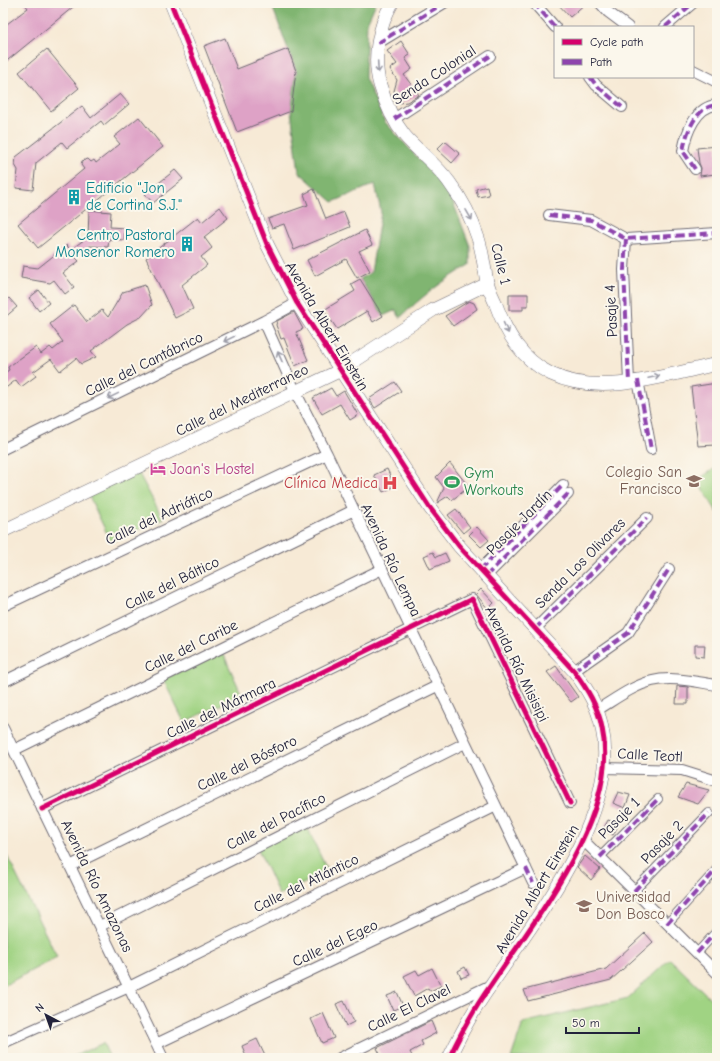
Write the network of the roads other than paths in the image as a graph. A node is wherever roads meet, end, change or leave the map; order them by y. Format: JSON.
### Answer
{"nodes":[{"id":1,"x":171,"y":3,"type":"edge"},
{"id":2,"x":392,"y":3,"type":"edge"},
{"id":3,"x":444,"y":3,"type":"edge"},
{"id":4,"x":534,"y":3,"type":"edge"},
{"id":5,"x":600,"y":3,"type":"edge"},
{"id":6,"x":693,"y":3,"type":"edge"},
{"id":7,"x":554,"y":26,"type":"edge"},
{"id":8,"x":627,"y":26,"type":"edge"},
{"id":9,"x":666,"y":26,"type":"edge"},
{"id":10,"x":378,"y":44,"type":"junction"},
{"id":11,"x":490,"y":56,"type":"dead end"},
{"id":12,"x":694,"y":70,"type":"edge"},
{"id":13,"x":591,"y":78,"type":"edge"},
{"id":14,"x":717,"y":82,"type":"edge"},
{"id":15,"x":717,"y":105,"type":"edge"},
{"id":16,"x":622,"y":107,"type":"dead end"},
{"id":17,"x":394,"y":119,"type":"junction"},
{"id":18,"x":695,"y":169,"type":"dead end"},
{"id":19,"x":549,"y":215,"type":"dead end"},
{"id":20,"x":717,"y":233,"type":"edge"},
{"id":21,"x":626,"y":239,"type":"junction"},
{"id":22,"x":488,"y":284,"type":"junction"},
{"id":23,"x":297,"y":303,"type":"junction"},
{"id":24,"x":264,"y":321,"type":"junction"},
{"id":25,"x":717,"y":364,"type":"edge"},
{"id":26,"x":339,"y":371,"type":"junction"},
{"id":27,"x":634,"y":381,"type":"junction"},
{"id":28,"x":296,"y":393,"type":"junction"},
{"id":29,"x":3,"y":449,"type":"edge"},
{"id":30,"x":651,"y":449,"type":"dead end"},
{"id":31,"x":327,"y":454,"type":"junction"},
{"id":32,"x":563,"y":485,"type":"dead end"},
{"id":33,"x":568,"y":494,"type":"dead end"},
{"id":34,"x":354,"y":510,"type":"junction"},
{"id":35,"x":647,"y":518,"type":"dead end"},
{"id":36,"x":3,"y":531,"type":"edge"},
{"id":37,"x":382,"y":569,"type":"junction"},
{"id":38,"x":669,"y":569,"type":"dead end"},
{"id":39,"x":485,"y":571,"type":"junction"},
{"id":40,"x":3,"y":606,"type":"edge"},
{"id":41,"x":410,"y":629,"type":"junction"},
{"id":42,"x":536,"y":629,"type":"junction"},
{"id":43,"x":574,"y":671,"type":"junction"},
{"id":44,"x":3,"y":682,"type":"edge"},
{"id":45,"x":717,"y":685,"type":"edge"},
{"id":46,"x":437,"y":686,"type":"junction"},
{"id":47,"x":597,"y":710,"type":"junction"},
{"id":48,"x":3,"y":728,"type":"edge"},
{"id":49,"x":465,"y":743,"type":"junction"},
{"id":50,"x":14,"y":750,"type":"junction"},
{"id":51,"x":604,"y":768,"type":"junction"},
{"id":52,"x":717,"y":781,"type":"edge"},
{"id":53,"x":658,"y":799,"type":"dead end"},
{"id":54,"x":570,"y":803,"type":"dead end"},
{"id":55,"x":496,"y":806,"type":"junction"},
{"id":56,"x":42,"y":809,"type":"junction"},
{"id":57,"x":710,"y":813,"type":"dead end"},
{"id":58,"x":583,"y":840,"type":"junction"},
{"id":59,"x":600,"y":857,"type":"junction"},
{"id":60,"x":70,"y":866,"type":"junction"},
{"id":61,"x":526,"y":868,"type":"junction"},
{"id":62,"x":717,"y":869,"type":"edge"},
{"id":63,"x":534,"y":883,"type":"dead end"},
{"id":64,"x":634,"y":891,"type":"junction"},
{"id":65,"x":667,"y":924,"type":"junction"},
{"id":66,"x":100,"y":926,"type":"junction"},
{"id":67,"x":717,"y":931,"type":"edge"},
{"id":68,"x":697,"y":953,"type":"junction"},
{"id":69,"x":717,"y":973,"type":"edge"},
{"id":70,"x":491,"y":985,"type":"junction"},
{"id":71,"x":129,"y":987,"type":"junction"},
{"id":72,"x":3,"y":1043,"type":"edge"},
{"id":73,"x":156,"y":1044,"type":"junction"},
{"id":74,"x":163,"y":1058,"type":"edge"},
{"id":75,"x":340,"y":1058,"type":"edge"},
{"id":76,"x":449,"y":1058,"type":"edge"}],
"edges":[{"from":1,"to":23,"type":"street","name":"Avenida Albert Einstein"},
{"from":2,"to":10,"type":"street","name":"Calle 1"},
{"from":3,"to":10,"type":"street"},
{"from":4,"to":7,"type":"street"},
{"from":5,"to":8,"type":"street"},
{"from":6,"to":9,"type":"street"},
{"from":10,"to":17,"type":"street","name":"Calle 1","one_way":true},
{"from":11,"to":17,"type":"street","name":"Senda Colonial"},
{"from":12,"to":14,"type":"street"},
{"from":13,"to":16,"type":"street"},
{"from":15,"to":18,"type":"street"},
{"from":17,"to":22,"type":"street","name":"Calle 1","one_way":true},
{"from":19,"to":21,"type":"street"},
{"from":20,"to":21,"type":"street"},
{"from":21,"to":27,"type":"street","name":"Pasaje 4"},
{"from":22,"to":26,"type":"street","name":"Calle del Mediterraneo"},
{"from":22,"to":27,"type":"street","name":"Calle 1","one_way":true},
{"from":23,"to":24,"type":"street","name":"Calle del Cantábrico"},
{"from":23,"to":26,"type":"street","name":"Avenida Albert Einstein"},
{"from":28,"to":24,"type":"street","name":"Avenida Río Lempa","one_way":true},
{"from":24,"to":29,"type":"street","name":"Calle del Cantábrico","one_way":true},
{"from":27,"to":25,"type":"street","name":"Calle 1","one_way":true},
{"from":26,"to":28,"type":"street","name":"Calle del Mediterraneo"},
{"from":26,"to":39,"type":"street","name":"Avenida Albert Einstein"},
{"from":27,"to":30,"type":"street","name":"Pasaje 4"},
{"from":28,"to":31,"type":"street","name":"Avenida Río Lempa"},
{"from":28,"to":36,"type":"street","name":"Calle del Mediterraneo"},
{"from":31,"to":34,"type":"street","name":"Avenida Río Lempa"},
{"from":31,"to":40,"type":"street","name":"Calle del Adriático"},
{"from":32,"to":39,"type":"street"},
{"from":33,"to":39,"type":"street","name":"Pasaje Jardín"},
{"from":34,"to":37,"type":"street","name":"Avenida Río Lempa"},
{"from":34,"to":44,"type":"street","name":"Calle del Báltico"},
{"from":35,"to":42,"type":"street","name":"Senda Los Olivares"},
{"from":37,"to":41,"type":"street","name":"Avenida Río Lempa"},
{"from":37,"to":50,"type":"street","name":"Calle del Caribe"},
{"from":38,"to":43,"type":"street"},
{"from":39,"to":42,"type":"street","name":"Avenida Albert Einstein"},
{"from":41,"to":46,"type":"street","name":"Avenida Río Lempa"},
{"from":41,"to":54,"type":"street","name":"Avenida Río Misisipi"},
{"from":41,"to":56,"type":"street","name":"Calle del Mármara"},
{"from":42,"to":43,"type":"street","name":"Avenida Albert Einstein"},
{"from":43,"to":47,"type":"street","name":"Avenida Albert Einstein"},
{"from":45,"to":47,"type":"street"},
{"from":46,"to":49,"type":"street","name":"Avenida Río Lempa"},
{"from":46,"to":60,"type":"street","name":"Calle del Bósforo"},
{"from":47,"to":51,"type":"street","name":"Avenida Albert Einstein"},
{"from":48,"to":50,"type":"street","name":"Avenida Río Amazonas"},
{"from":49,"to":55,"type":"street","name":"Avenida Río Lempa"},
{"from":49,"to":66,"type":"street","name":"Calle del Pacífico"},
{"from":50,"to":56,"type":"street","name":"Avenida Río Amazonas"},
{"from":51,"to":52,"type":"street","name":"Calle Teotl"},
{"from":51,"to":58,"type":"street","name":"Avenida Albert Einstein"},
{"from":53,"to":59,"type":"street","name":"Pasaje 1"},
{"from":55,"to":61,"type":"street","name":"Avenida Río Lempa"},
{"from":55,"to":71,"type":"street","name":"Calle del Atlántico"},
{"from":56,"to":60,"type":"street","name":"Avenida Río Amazonas"},
{"from":57,"to":64,"type":"street","name":"Pasaje 2"},
{"from":58,"to":59,"type":"street"},
{"from":58,"to":70,"type":"street","name":"Avenida Albert Einstein"},
{"from":59,"to":64,"type":"street"},
{"from":60,"to":66,"type":"street","name":"Avenida Río Amazonas"},
{"from":61,"to":63,"type":"street","name":"Avenida Río Lempa"},
{"from":61,"to":73,"type":"street","name":"Calle del Egeo"},
{"from":62,"to":65,"type":"street"},
{"from":64,"to":65,"type":"street"},
{"from":65,"to":68,"type":"street"},
{"from":66,"to":71,"type":"street","name":"Avenida Río Amazonas"},
{"from":67,"to":68,"type":"street"},
{"from":68,"to":69,"type":"street"},
{"from":70,"to":75,"type":"street","name":"Calle El Clavel"},
{"from":70,"to":76,"type":"street","name":"Avenida Albert Einstein"},
{"from":71,"to":72,"type":"street","name":"Calle del Atlántico"},
{"from":71,"to":73,"type":"street","name":"Avenida Río Amazonas"},
{"from":73,"to":74,"type":"street","name":"Avenida Río Amazonas"}]}
